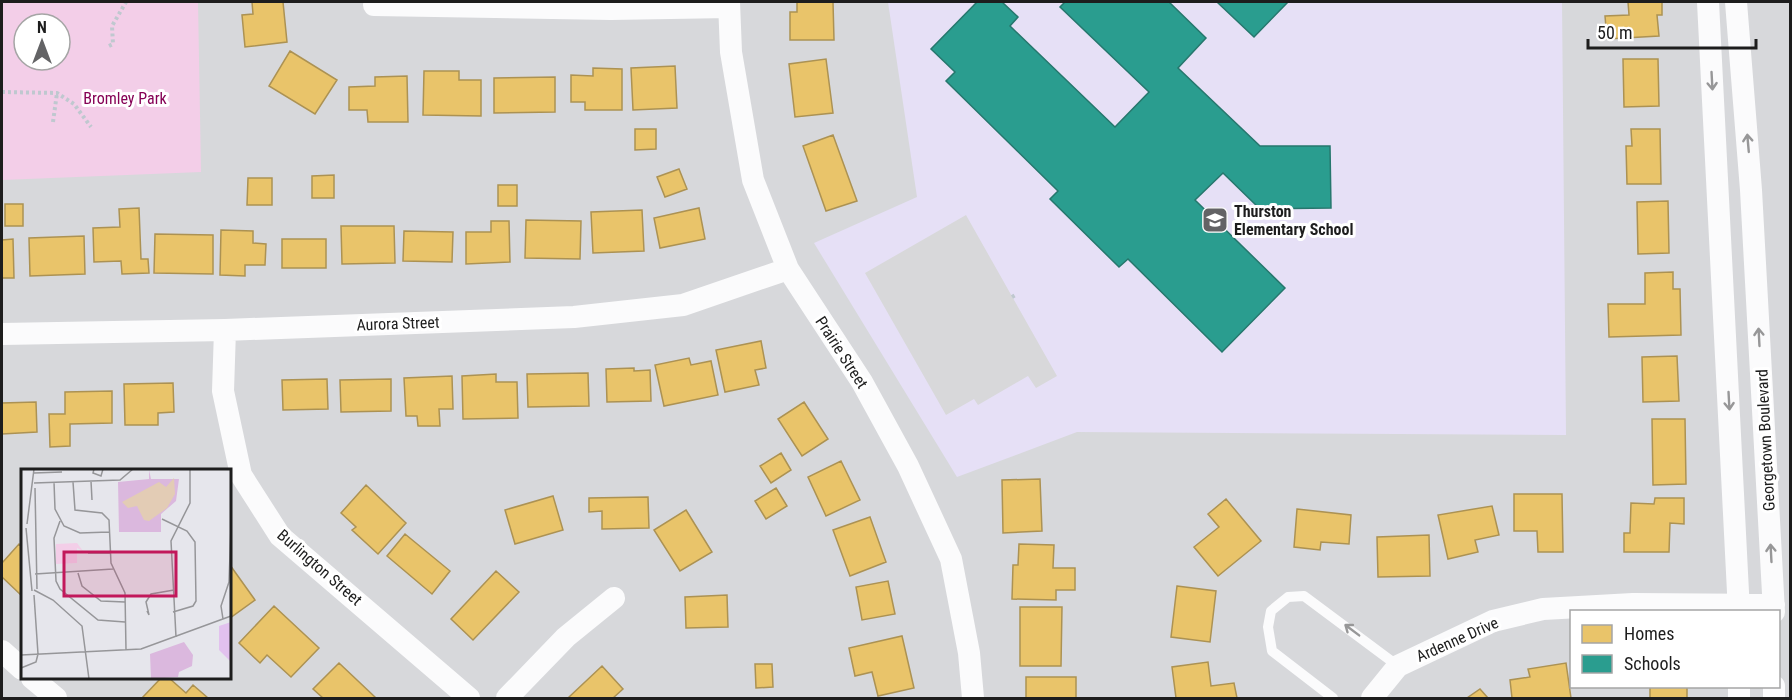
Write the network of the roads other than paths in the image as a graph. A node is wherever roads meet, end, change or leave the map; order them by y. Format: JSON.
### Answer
{"nodes":[{"id":1,"x":1708,"y":2,"type":"edge"},
{"id":2,"x":1736,"y":2,"type":"edge"},
{"id":3,"x":729,"y":4,"type":"edge"},
{"id":4,"x":374,"y":5,"type":"dead end"},
{"id":5,"x":1740,"y":49,"type":"junction"},
{"id":6,"x":1711,"y":50,"type":"junction"},
{"id":7,"x":788,"y":269,"type":"junction"},
{"id":8,"x":1756,"y":269,"type":"junction"},
{"id":9,"x":1722,"y":271,"type":"junction"},
{"id":10,"x":225,"y":330,"type":"junction"},
{"id":11,"x":2,"y":334,"type":"edge"},
{"id":12,"x":614,"y":598,"type":"dead end"},
{"id":13,"x":1739,"y":608,"type":"edge"},
{"id":14,"x":1774,"y":608,"type":"edge"},
{"id":15,"x":2,"y":651,"type":"edge"},
{"id":16,"x":1398,"y":666,"type":"junction"},
{"id":17,"x":21,"y":668,"type":"edge"},
{"id":18,"x":33,"y":679,"type":"edge"},
{"id":19,"x":56,"y":699,"type":"edge"},
{"id":20,"x":469,"y":699,"type":"edge"},
{"id":21,"x":507,"y":699,"type":"edge"},
{"id":22,"x":973,"y":699,"type":"edge"},
{"id":23,"x":1333,"y":699,"type":"edge"},
{"id":24,"x":1372,"y":699,"type":"edge"}],
"edges":[{"from":1,"to":6,"type":"street","name":"Georgetown Boulevard"},
{"from":2,"to":5,"type":"street","name":"Georgetown Boulevard"},
{"from":3,"to":4,"type":"street"},
{"from":3,"to":7,"type":"street","name":"Prairie Street"},
{"from":5,"to":6,"type":"street"},
{"from":8,"to":5,"type":"street","name":"Georgetown Boulevard","one_way":true},
{"from":6,"to":9,"type":"street","name":"Georgetown Boulevard","one_way":true},
{"from":7,"to":10,"type":"street","name":"Aurora Street"},
{"from":7,"to":22,"type":"street","name":"Prairie Street"},
{"from":8,"to":9,"type":"street"},
{"from":14,"to":8,"type":"street","name":"Georgetown Boulevard","one_way":true},
{"from":9,"to":13,"type":"street","name":"Georgetown Boulevard","one_way":true},
{"from":10,"to":11,"type":"street","name":"Aurora Street"},
{"from":10,"to":20,"type":"street","name":"Burlington Street"},
{"from":12,"to":21,"type":"street"},
{"from":13,"to":14,"type":"street","name":"Ardenne Drive"},
{"from":13,"to":16,"type":"street","name":"Ardenne Drive"},
{"from":15,"to":17,"type":"street"},
{"from":16,"to":23,"type":"lane","one_way":true},
{"from":16,"to":24,"type":"street","name":"Ardenne Drive"},
{"from":18,"to":19,"type":"street"}]}
